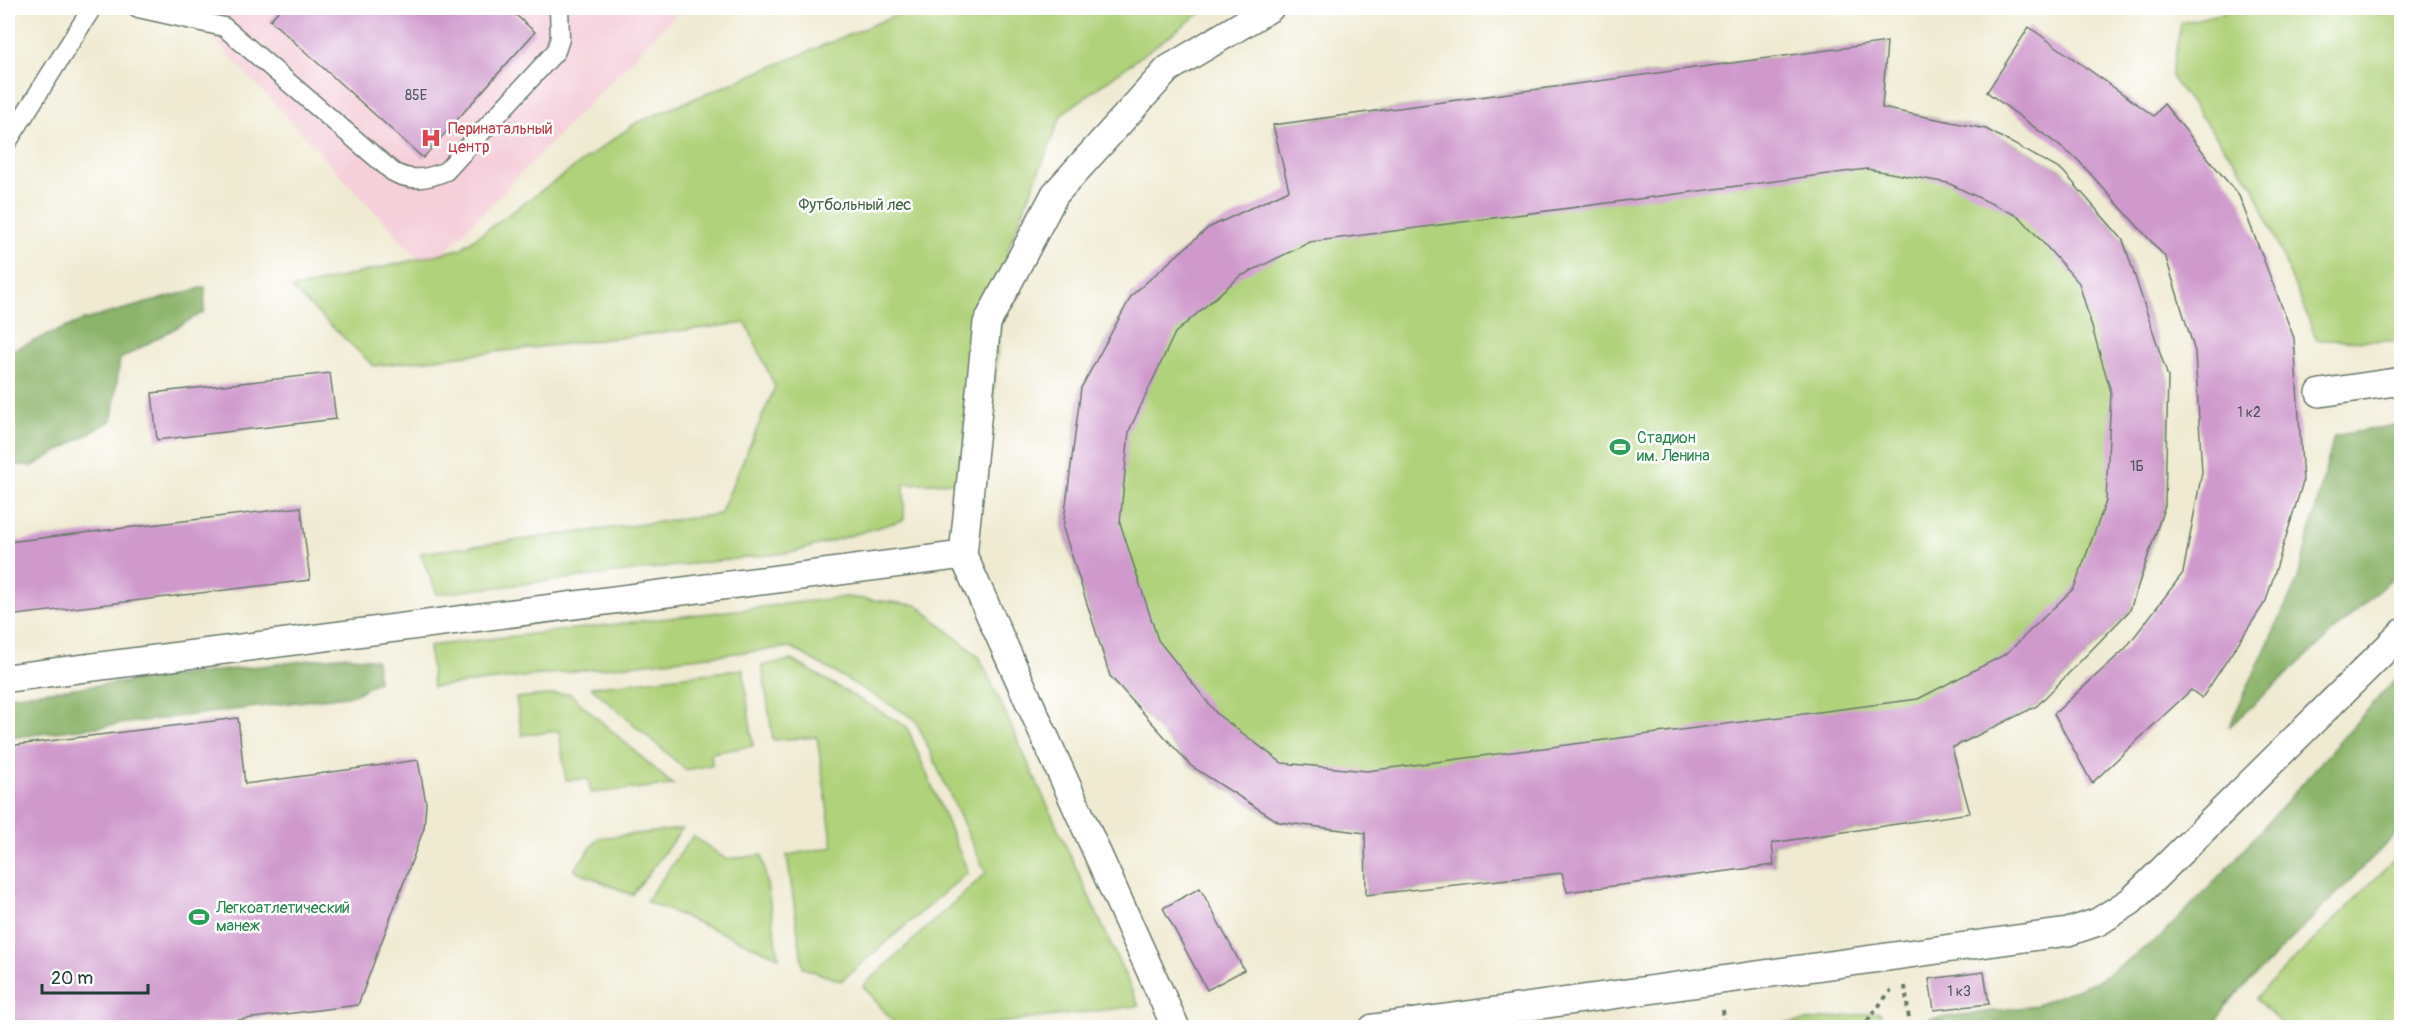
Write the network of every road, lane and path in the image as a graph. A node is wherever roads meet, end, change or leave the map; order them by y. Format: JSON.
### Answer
{"nodes":[{"id":1,"x":92,"y":8,"type":"edge"},
{"id":2,"x":138,"y":8,"type":"edge"},
{"id":3,"x":559,"y":8,"type":"edge"},
{"id":4,"x":1270,"y":8,"type":"edge"},
{"id":5,"x":8,"y":141,"type":"edge"},
{"id":6,"x":2402,"y":381,"type":"edge"},
{"id":7,"x":2320,"y":393,"type":"dead end"},
{"id":8,"x":963,"y":555,"type":"junction"},
{"id":9,"x":2402,"y":633,"type":"edge"},
{"id":10,"x":8,"y":678,"type":"edge"},
{"id":11,"x":1903,"y":963,"type":"junction"},
{"id":12,"x":1176,"y":1028,"type":"edge"},
{"id":13,"x":1373,"y":1028,"type":"edge"},
{"id":14,"x":1863,"y":1028,"type":"edge"},
{"id":15,"x":1910,"y":1028,"type":"edge"}],
"edges":[{"from":1,"to":5,"type":"lane"},
{"from":2,"to":3,"type":"lane"},
{"from":4,"to":8,"type":"street"},
{"from":6,"to":7,"type":"street"},
{"from":8,"to":10,"type":"street"},
{"from":8,"to":12,"type":"street"},
{"from":9,"to":11,"type":"street"},
{"from":11,"to":13,"type":"street"},
{"from":11,"to":14,"type":"path"},
{"from":11,"to":15,"type":"path"}]}
